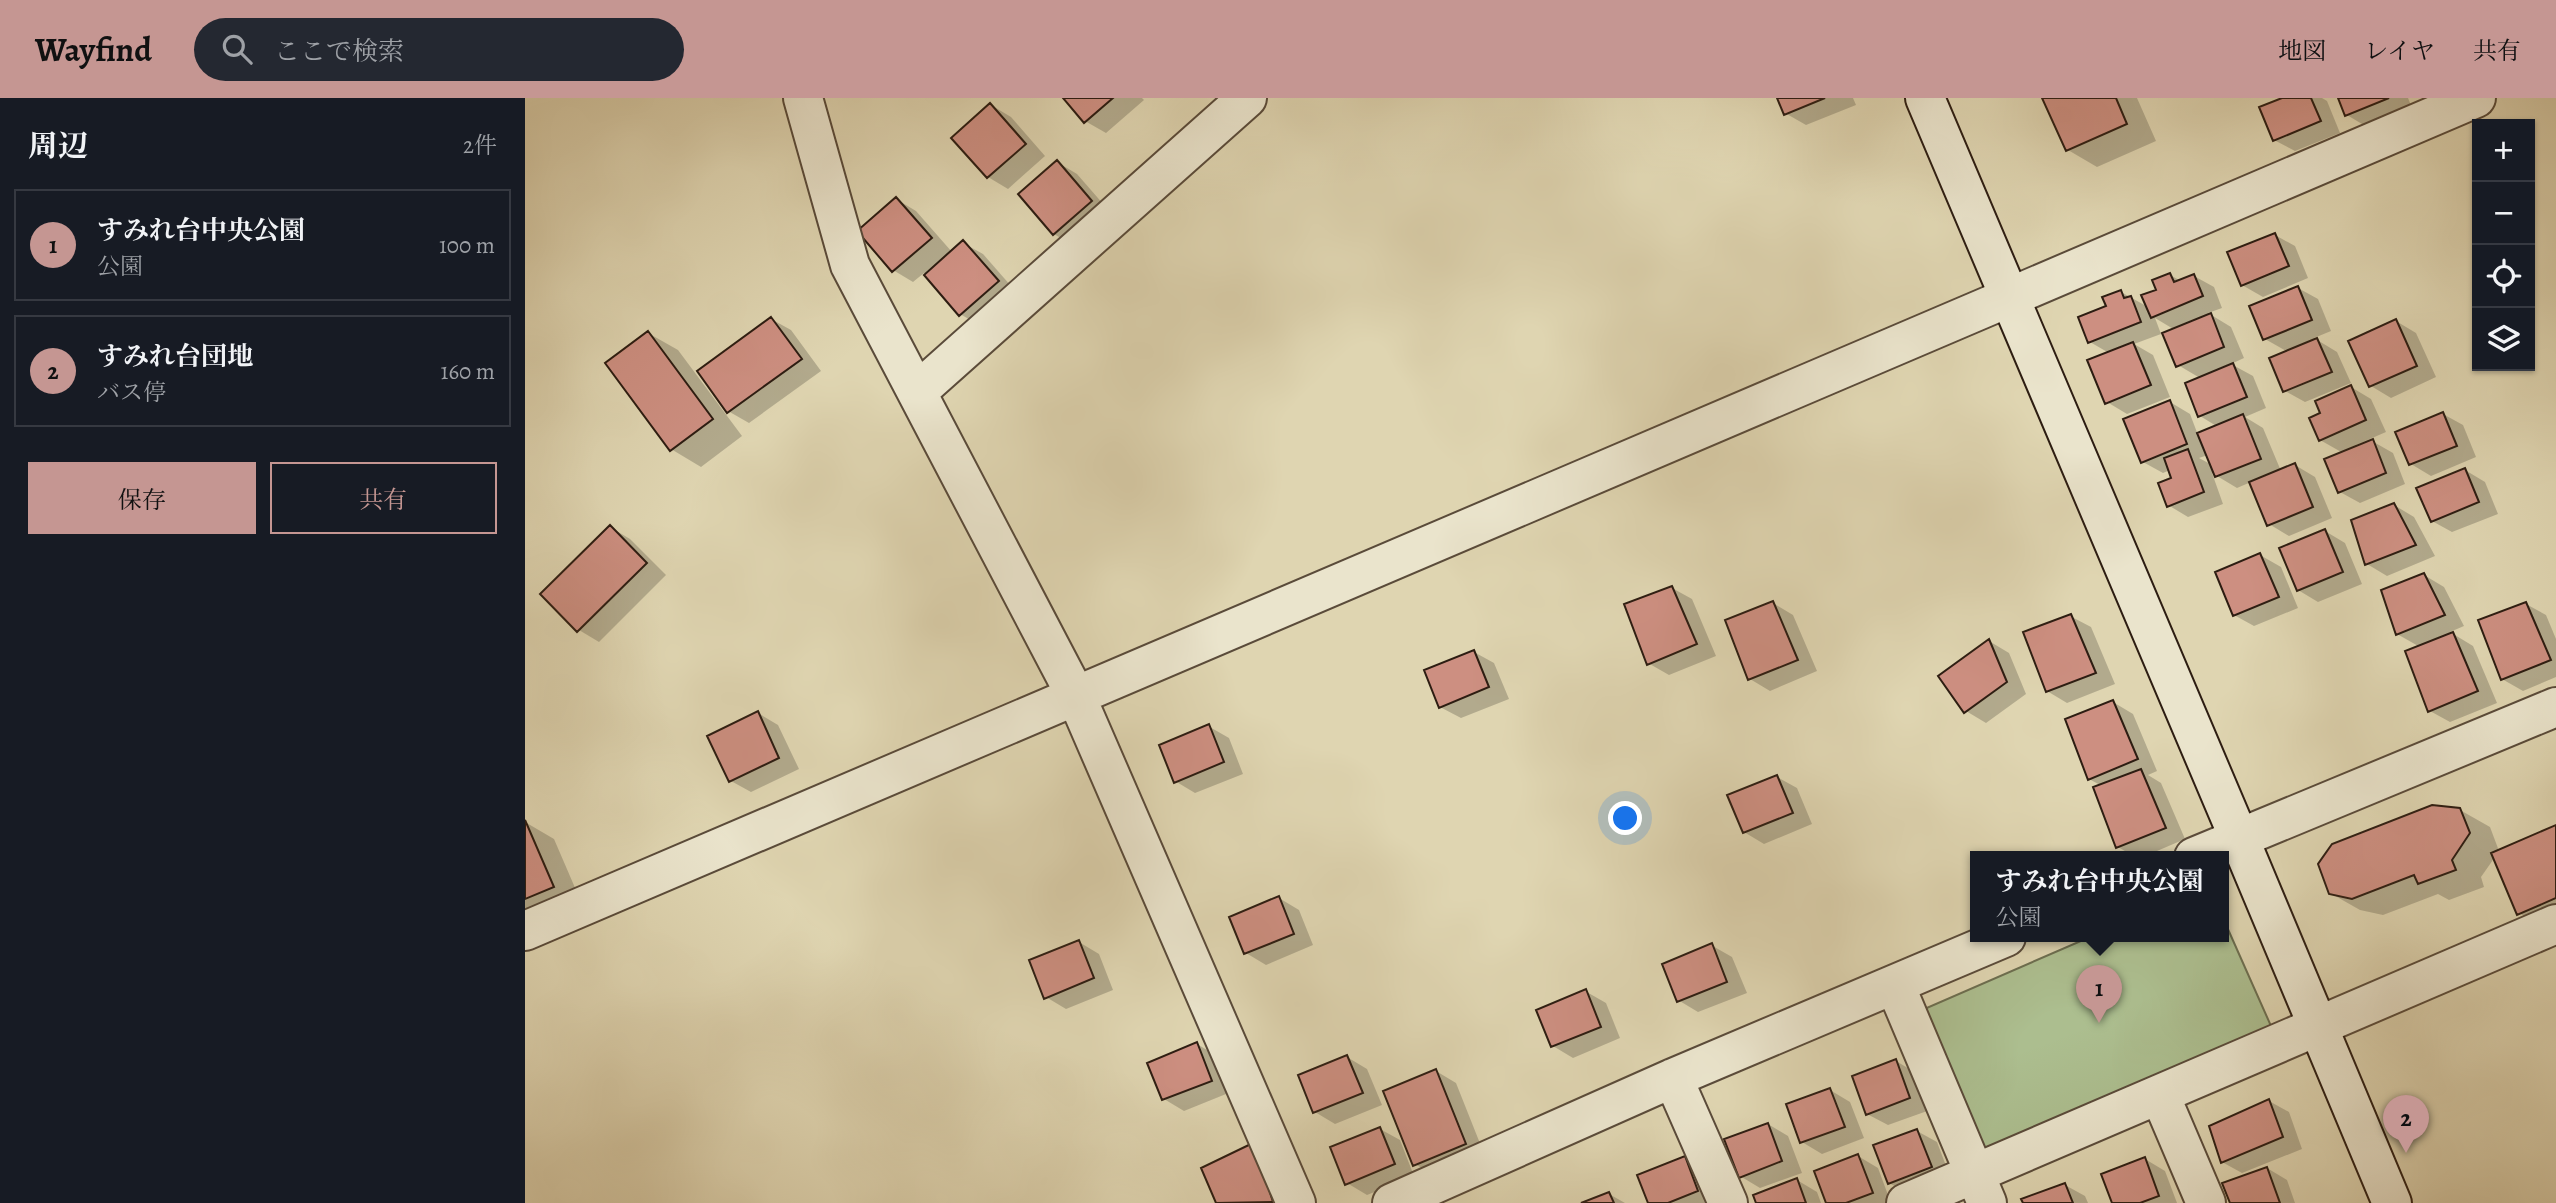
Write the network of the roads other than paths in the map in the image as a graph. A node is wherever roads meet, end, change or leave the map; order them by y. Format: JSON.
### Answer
{"nodes":[{"id":1,"x":803,"y":98,"type":"edge"},
{"id":2,"x":1247,"y":98,"type":"edge"},
{"id":3,"x":1925,"y":98,"type":"edge"},
{"id":4,"x":2476,"y":98,"type":"edge"},
{"id":5,"x":2009,"y":298,"type":"junction"},
{"id":6,"x":917,"y":392,"type":"junction"},
{"id":7,"x":1076,"y":696,"type":"junction"},
{"id":8,"x":2556,"y":706,"type":"edge"},
{"id":9,"x":2239,"y":838,"type":"junction"},
{"id":10,"x":2209,"y":851,"type":"edge"},
{"id":11,"x":2556,"y":924,"type":"edge"},
{"id":12,"x":525,"y":931,"type":"edge"},
{"id":13,"x":1994,"y":942,"type":"edge"},
{"id":14,"x":1895,"y":985,"type":"junction"},
{"id":15,"x":2318,"y":1025,"type":"junction"},
{"id":16,"x":1673,"y":1078,"type":"junction"},
{"id":17,"x":2160,"y":1095,"type":"junction"},
{"id":18,"x":1980,"y":1188,"type":"edge"},
{"id":19,"x":1296,"y":1203,"type":"edge"},
{"id":20,"x":1392,"y":1203,"type":"edge"},
{"id":21,"x":1728,"y":1203,"type":"edge"},
{"id":22,"x":1906,"y":1203,"type":"edge"},
{"id":23,"x":2206,"y":1203,"type":"edge"},
{"id":24,"x":2392,"y":1203,"type":"edge"}],
"edges":[{"from":1,"to":6,"type":"street"},
{"from":2,"to":6,"type":"street"},
{"from":3,"to":5,"type":"street"},
{"from":4,"to":5,"type":"street"},
{"from":5,"to":7,"type":"street"},
{"from":5,"to":9,"type":"street"},
{"from":6,"to":7,"type":"street"},
{"from":7,"to":12,"type":"street"},
{"from":7,"to":19,"type":"street"},
{"from":8,"to":9,"type":"street"},
{"from":9,"to":10,"type":"street"},
{"from":9,"to":15,"type":"street"},
{"from":11,"to":15,"type":"street"},
{"from":13,"to":14,"type":"street"},
{"from":14,"to":16,"type":"street"},
{"from":14,"to":18,"type":"street"},
{"from":15,"to":17,"type":"street"},
{"from":15,"to":24,"type":"street"},
{"from":16,"to":20,"type":"street"},
{"from":16,"to":21,"type":"street"},
{"from":17,"to":18,"type":"street"},
{"from":17,"to":23,"type":"street"},
{"from":18,"to":22,"type":"street"}]}
